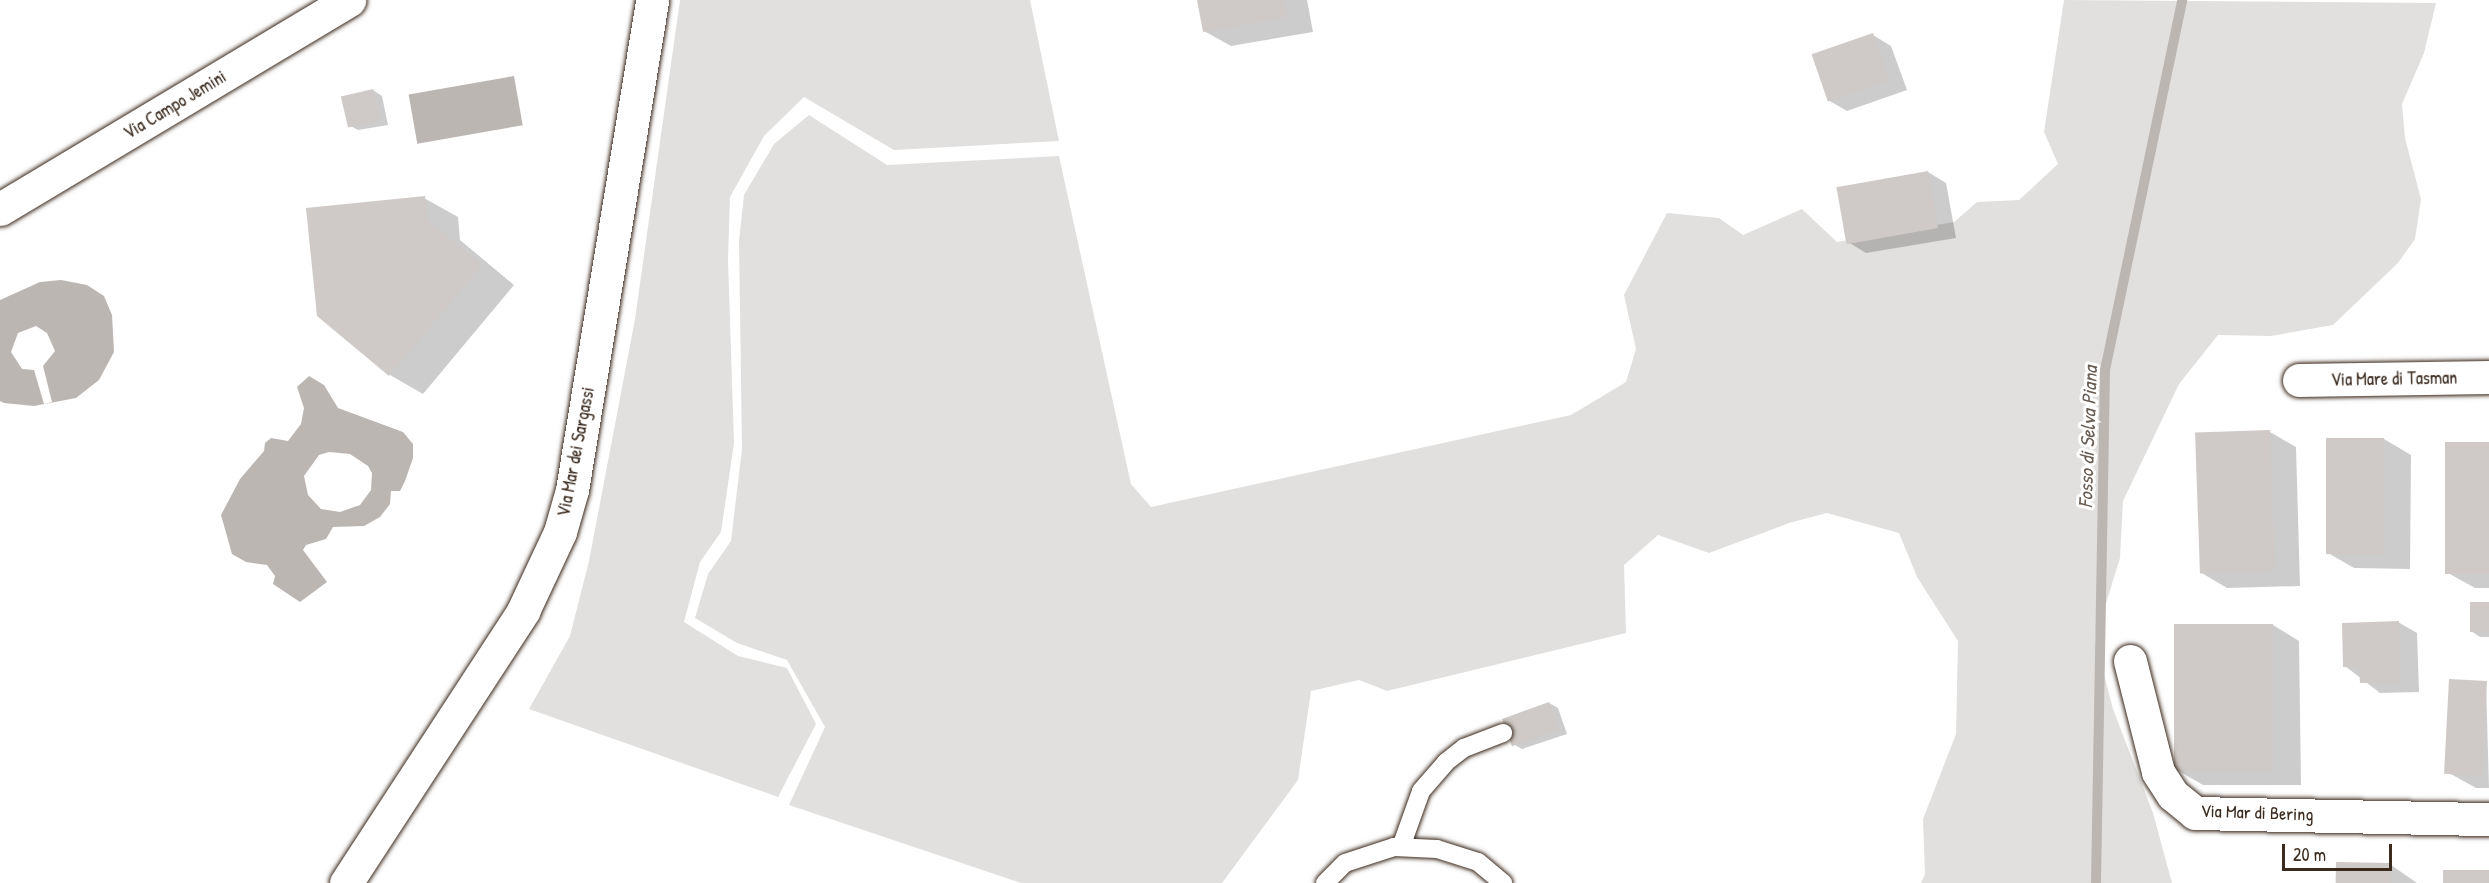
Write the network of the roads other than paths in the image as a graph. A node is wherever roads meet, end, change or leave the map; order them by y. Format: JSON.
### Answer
{"nodes":[{"id":1,"x":349,"y":0,"type":"edge"},
{"id":2,"x":652,"y":0,"type":"edge"},
{"id":3,"x":0,"y":209,"type":"edge"},
{"id":4,"x":2489,"y":377,"type":"edge"},
{"id":5,"x":2299,"y":380,"type":"dead end"},
{"id":6,"x":2130,"y":661,"type":"dead end"},
{"id":7,"x":1503,"y":733,"type":"dead end"},
{"id":8,"x":2489,"y":819,"type":"edge"},
{"id":9,"x":1401,"y":848,"type":"junction"},
{"id":10,"x":346,"y":883,"type":"edge"},
{"id":11,"x":1325,"y":883,"type":"edge"},
{"id":12,"x":1503,"y":883,"type":"edge"}],
"edges":[{"from":1,"to":3,"type":"street","name":"Via Campo Jemini"},
{"from":2,"to":10,"type":"street","name":"Via Mar dei Sargassi"},
{"from":4,"to":5,"type":"street","name":"Via Mare di Tasman"},
{"from":6,"to":8,"type":"street","name":"Via Mar di Bering"},
{"from":7,"to":9,"type":"lane"},
{"from":9,"to":11,"type":"lane"},
{"from":9,"to":12,"type":"lane"}]}
